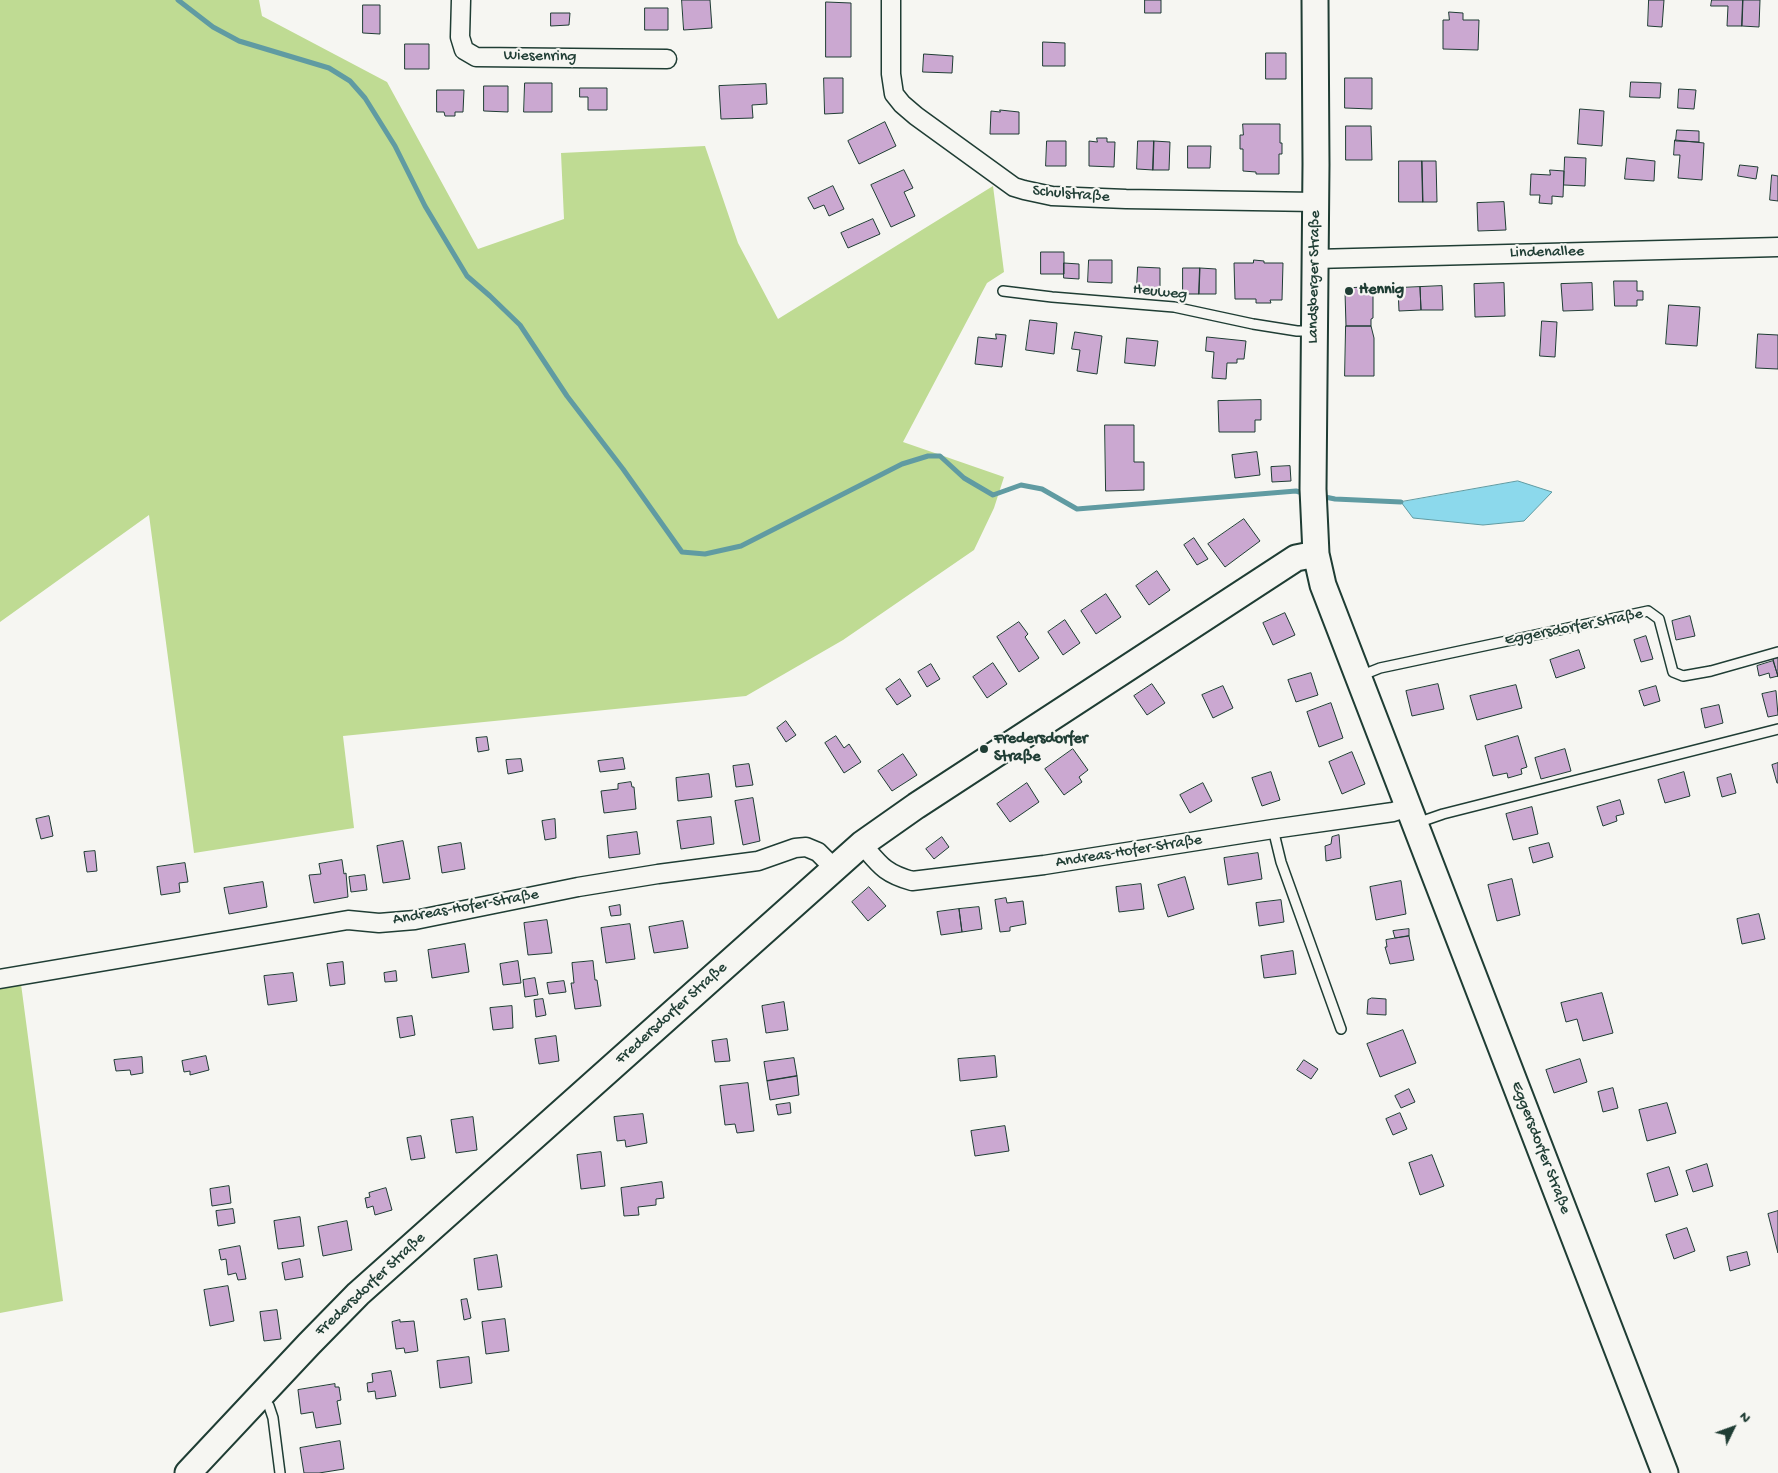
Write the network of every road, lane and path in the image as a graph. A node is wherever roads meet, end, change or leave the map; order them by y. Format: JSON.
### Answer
{"nodes":[{"id":1,"x":461,"y":0,"type":"edge"},
{"id":2,"x":891,"y":0,"type":"edge"},
{"id":3,"x":1315,"y":0,"type":"edge"},
{"id":4,"x":667,"y":59,"type":"dead end"},
{"id":5,"x":1316,"y":202,"type":"junction"},
{"id":6,"x":1778,"y":247,"type":"edge"},
{"id":7,"x":1316,"y":259,"type":"junction"},
{"id":8,"x":1003,"y":291,"type":"dead end"},
{"id":9,"x":1314,"y":331,"type":"junction"},
{"id":10,"x":1316,"y":554,"type":"junction"},
{"id":11,"x":1778,"y":652,"type":"edge"},
{"id":12,"x":1358,"y":677,"type":"junction"},
{"id":13,"x":1778,"y":729,"type":"edge"},
{"id":14,"x":1411,"y":815,"type":"junction"},
{"id":15,"x":1273,"y":829,"type":"junction"},
{"id":16,"x":862,"y":844,"type":"junction"},
{"id":17,"x":835,"y":869,"type":"junction"},
{"id":18,"x":0,"y":979,"type":"edge"},
{"id":19,"x":1341,"y":1029,"type":"dead end"},
{"id":20,"x":262,"y":1393,"type":"junction"},
{"id":21,"x":188,"y":1473,"type":"edge"},
{"id":22,"x":280,"y":1473,"type":"edge"},
{"id":23,"x":1665,"y":1473,"type":"edge"}],
"edges":[{"from":1,"to":4,"type":"street","name":"Wiesenring"},
{"from":2,"to":5,"type":"street","name":"Schulstraße"},
{"from":3,"to":5,"type":"main road","name":"Landsberger Straße"},
{"from":5,"to":7,"type":"main road","name":"Landsberger Straße"},
{"from":6,"to":7,"type":"street","name":"Lindenallee"},
{"from":7,"to":9,"type":"main road","name":"Landsberger Straße"},
{"from":8,"to":9,"type":"lane","name":"Heuweg"},
{"from":9,"to":10,"type":"main road","name":"Landsberger Straße"},
{"from":10,"to":12,"type":"main road","name":"Eggersdorfer Straße"},
{"from":10,"to":16,"type":"main road","name":"Fredersdorfer Straße"},
{"from":11,"to":12,"type":"lane","name":"Eggersdorfer Straße"},
{"from":12,"to":14,"type":"main road","name":"Eggersdorfer Straße"},
{"from":13,"to":14,"type":"lane"},
{"from":14,"to":15,"type":"street","name":"Andreas-Hofer-Straße"},
{"from":14,"to":23,"type":"main road","name":"Eggersdorfer Straße"},
{"from":15,"to":16,"type":"street","name":"Andreas-Hofer-Straße"},
{"from":15,"to":19,"type":"lane"},
{"from":16,"to":17,"type":"main road","name":"Fredersdorfer Straße"},
{"from":17,"to":18,"type":"street","name":"Andreas-Hofer-Straße"},
{"from":17,"to":20,"type":"main road","name":"Fredersdorfer Straße"},
{"from":20,"to":21,"type":"main road","name":"Fredersdorfer Straße"},
{"from":20,"to":22,"type":"lane"}]}
